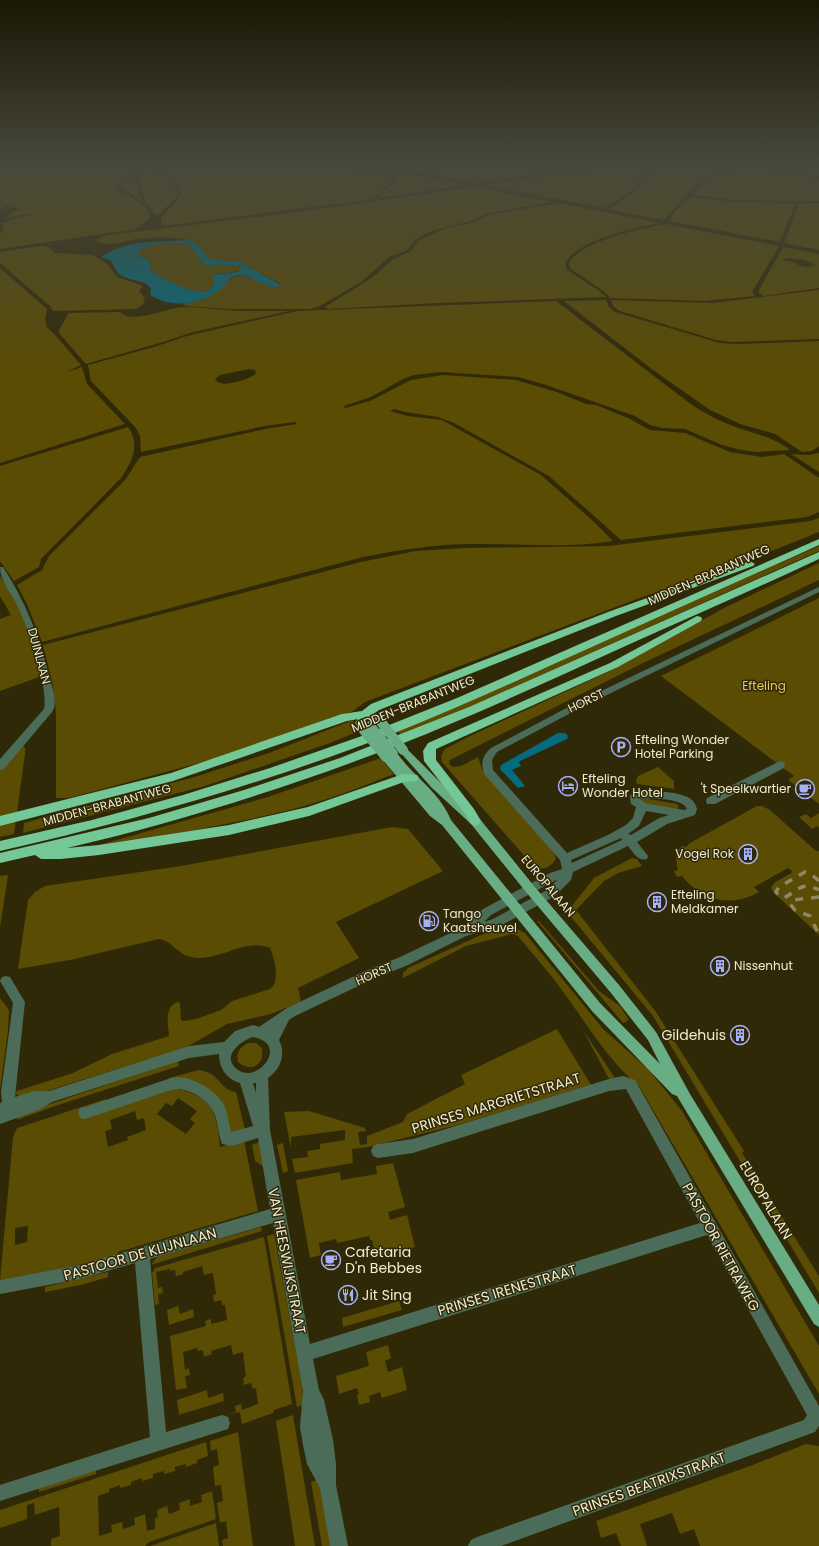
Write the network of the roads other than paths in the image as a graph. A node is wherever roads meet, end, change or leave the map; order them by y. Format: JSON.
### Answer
{"nodes":[{"id":1,"x":819,"y":542,"type":"edge"},
{"id":2,"x":819,"y":555,"type":"edge"},
{"id":3,"x":0,"y":569,"type":"edge"},
{"id":4,"x":786,"y":571,"type":"junction"},
{"id":5,"x":819,"y":589,"type":"edge"},
{"id":6,"x":365,"y":714,"type":"junction"},
{"id":7,"x":780,"y":765,"type":"dead end"},
{"id":8,"x":0,"y":766,"type":"edge"},
{"id":9,"x":408,"y":778,"type":"junction"},
{"id":10,"x":710,"y":801,"type":"dead end"},
{"id":11,"x":642,"y":806,"type":"junction"},
{"id":12,"x":684,"y":814,"type":"junction"},
{"id":13,"x":0,"y":821,"type":"edge"},
{"id":14,"x":475,"y":821,"type":"junction"},
{"id":15,"x":625,"y":837,"type":"junction"},
{"id":16,"x":0,"y":846,"type":"edge"},
{"id":17,"x":19,"y":854,"type":"junction"},
{"id":18,"x":643,"y":856,"type":"dead end"},
{"id":19,"x":0,"y":858,"type":"edge"},
{"id":20,"x":564,"y":858,"type":"junction"},
{"id":21,"x":568,"y":871,"type":"junction"},
{"id":22,"x":530,"y":889,"type":"junction"},
{"id":23,"x":539,"y":899,"type":"junction"},
{"id":24,"x":509,"y":900,"type":"junction"},
{"id":25,"x":517,"y":911,"type":"junction"},
{"id":26,"x":463,"y":932,"type":"junction"},
{"id":27,"x":6,"y":981,"type":"dead end"},
{"id":28,"x":285,"y":1016,"type":"junction"},
{"id":29,"x":261,"y":1032,"type":"junction"},
{"id":30,"x":273,"y":1040,"type":"junction"},
{"id":31,"x":226,"y":1052,"type":"junction"},
{"id":32,"x":262,"y":1075,"type":"junction"},
{"id":33,"x":245,"y":1079,"type":"junction"},
{"id":34,"x":623,"y":1082,"type":"joint"},
{"id":35,"x":685,"y":1098,"type":"junction"},
{"id":36,"x":4,"y":1112,"type":"edge"},
{"id":37,"x":85,"y":1112,"type":"dead end"},
{"id":38,"x":263,"y":1130,"type":"junction"},
{"id":39,"x":378,"y":1151,"type":"dead end"},
{"id":40,"x":278,"y":1214,"type":"junction"},
{"id":41,"x":709,"y":1227,"type":"junction"},
{"id":42,"x":142,"y":1254,"type":"junction"},
{"id":43,"x":0,"y":1287,"type":"edge"},
{"id":44,"x":819,"y":1319,"type":"edge"},
{"id":45,"x":304,"y":1354,"type":"junction"},
{"id":46,"x":816,"y":1416,"type":"joint"},
{"id":47,"x":222,"y":1423,"type":"dead end"},
{"id":48,"x":159,"y":1442,"type":"junction"},
{"id":49,"x":0,"y":1493,"type":"edge"},
{"id":50,"x":340,"y":1546,"type":"edge"},
{"id":51,"x":477,"y":1546,"type":"edge"}],
"edges":[{"from":1,"to":6,"type":"highway"},
{"from":1,"to":16,"type":"highway","name":"MIDDEN-BRABANTWEG"},
{"from":2,"to":4,"type":"highway"},
{"from":3,"to":8,"type":"street","name":"DUINLAAN"},
{"from":4,"to":14,"type":"highway"},
{"from":4,"to":17,"type":"highway"},
{"from":5,"to":20,"type":"street","name":"HORST"},
{"from":6,"to":9,"type":"main road","name":"EUROPALAAN","bridge":true},
{"from":6,"to":13,"type":"highway"},
{"from":6,"to":14,"type":"main road","name":"EUROPALAAN","bridge":true},
{"from":7,"to":10,"type":"street"},
{"from":9,"to":17,"type":"highway"},
{"from":9,"to":24,"type":"main road","name":"EUROPALAAN"},
{"from":11,"to":12,"type":"street"},
{"from":11,"to":12,"type":"street"},
{"from":11,"to":15,"type":"street"},
{"from":12,"to":15,"type":"street"},
{"from":14,"to":22,"type":"main road","name":"EUROPALAAN"},
{"from":15,"to":18,"type":"street"},
{"from":15,"to":20,"type":"street"},
{"from":15,"to":21,"type":"street"},
{"from":17,"to":19,"type":"highway"},
{"from":20,"to":21,"type":"street","name":"HORST"},
{"from":21,"to":22,"type":"street","name":"HORST"},
{"from":21,"to":23,"type":"street","name":"HORST"},
{"from":22,"to":23,"type":"main road","name":"EUROPALAAN"},
{"from":22,"to":24,"type":"street","name":"HORST"},
{"from":23,"to":25,"type":"street","name":"HORST"},
{"from":23,"to":35,"type":"main road","name":"EUROPALAAN"},
{"from":24,"to":25,"type":"main road","name":"EUROPALAAN"},
{"from":24,"to":26,"type":"street","name":"HORST"},
{"from":25,"to":26,"type":"street","name":"HORST"},
{"from":25,"to":35,"type":"main road","name":"EUROPALAAN"},
{"from":26,"to":28,"type":"street","name":"HORST"},
{"from":27,"to":36,"type":"street"},
{"from":28,"to":29,"type":"street","name":"HORST"},
{"from":28,"to":30,"type":"street"},
{"from":29,"to":30,"type":"street"},
{"from":29,"to":31,"type":"street"},
{"from":30,"to":32,"type":"street"},
{"from":31,"to":33,"type":"street"},
{"from":31,"to":36,"type":"street"},
{"from":32,"to":33,"type":"street"},
{"from":32,"to":38,"type":"street","name":"VAN HEESWIJKSTRAAT"},
{"from":33,"to":38,"type":"street","name":"VAN HEESWIJKSTRAAT"},
{"from":34,"to":39,"type":"street","name":"PRINSES MARGRIETSTRAAT"},
{"from":34,"to":41,"type":"street","name":"PASTOOR RIETRAWEG"},
{"from":35,"to":44,"type":"main road","name":"EUROPALAAN"},
{"from":37,"to":38,"type":"street"},
{"from":38,"to":40,"type":"street","name":"VAN HEESWIJKSTRAAT"},
{"from":40,"to":42,"type":"street","name":"PASTOOR DE KLIJNLAAN"},
{"from":40,"to":45,"type":"street","name":"VAN HEESWIJKSTRAAT"},
{"from":41,"to":45,"type":"street","name":"PRINSES IRENESTRAAT"},
{"from":41,"to":46,"type":"street","name":"PASTOOR RIETRAWEG"},
{"from":42,"to":43,"type":"street","name":"PASTOOR DE KLIJNLAAN"},
{"from":42,"to":48,"type":"street"},
{"from":45,"to":50,"type":"street","name":"VAN HEESWIJKSTRAAT"},
{"from":46,"to":51,"type":"street","name":"PRINSES BEATRIXSTRAAT"},
{"from":47,"to":48,"type":"street"},
{"from":48,"to":49,"type":"street"}]}
